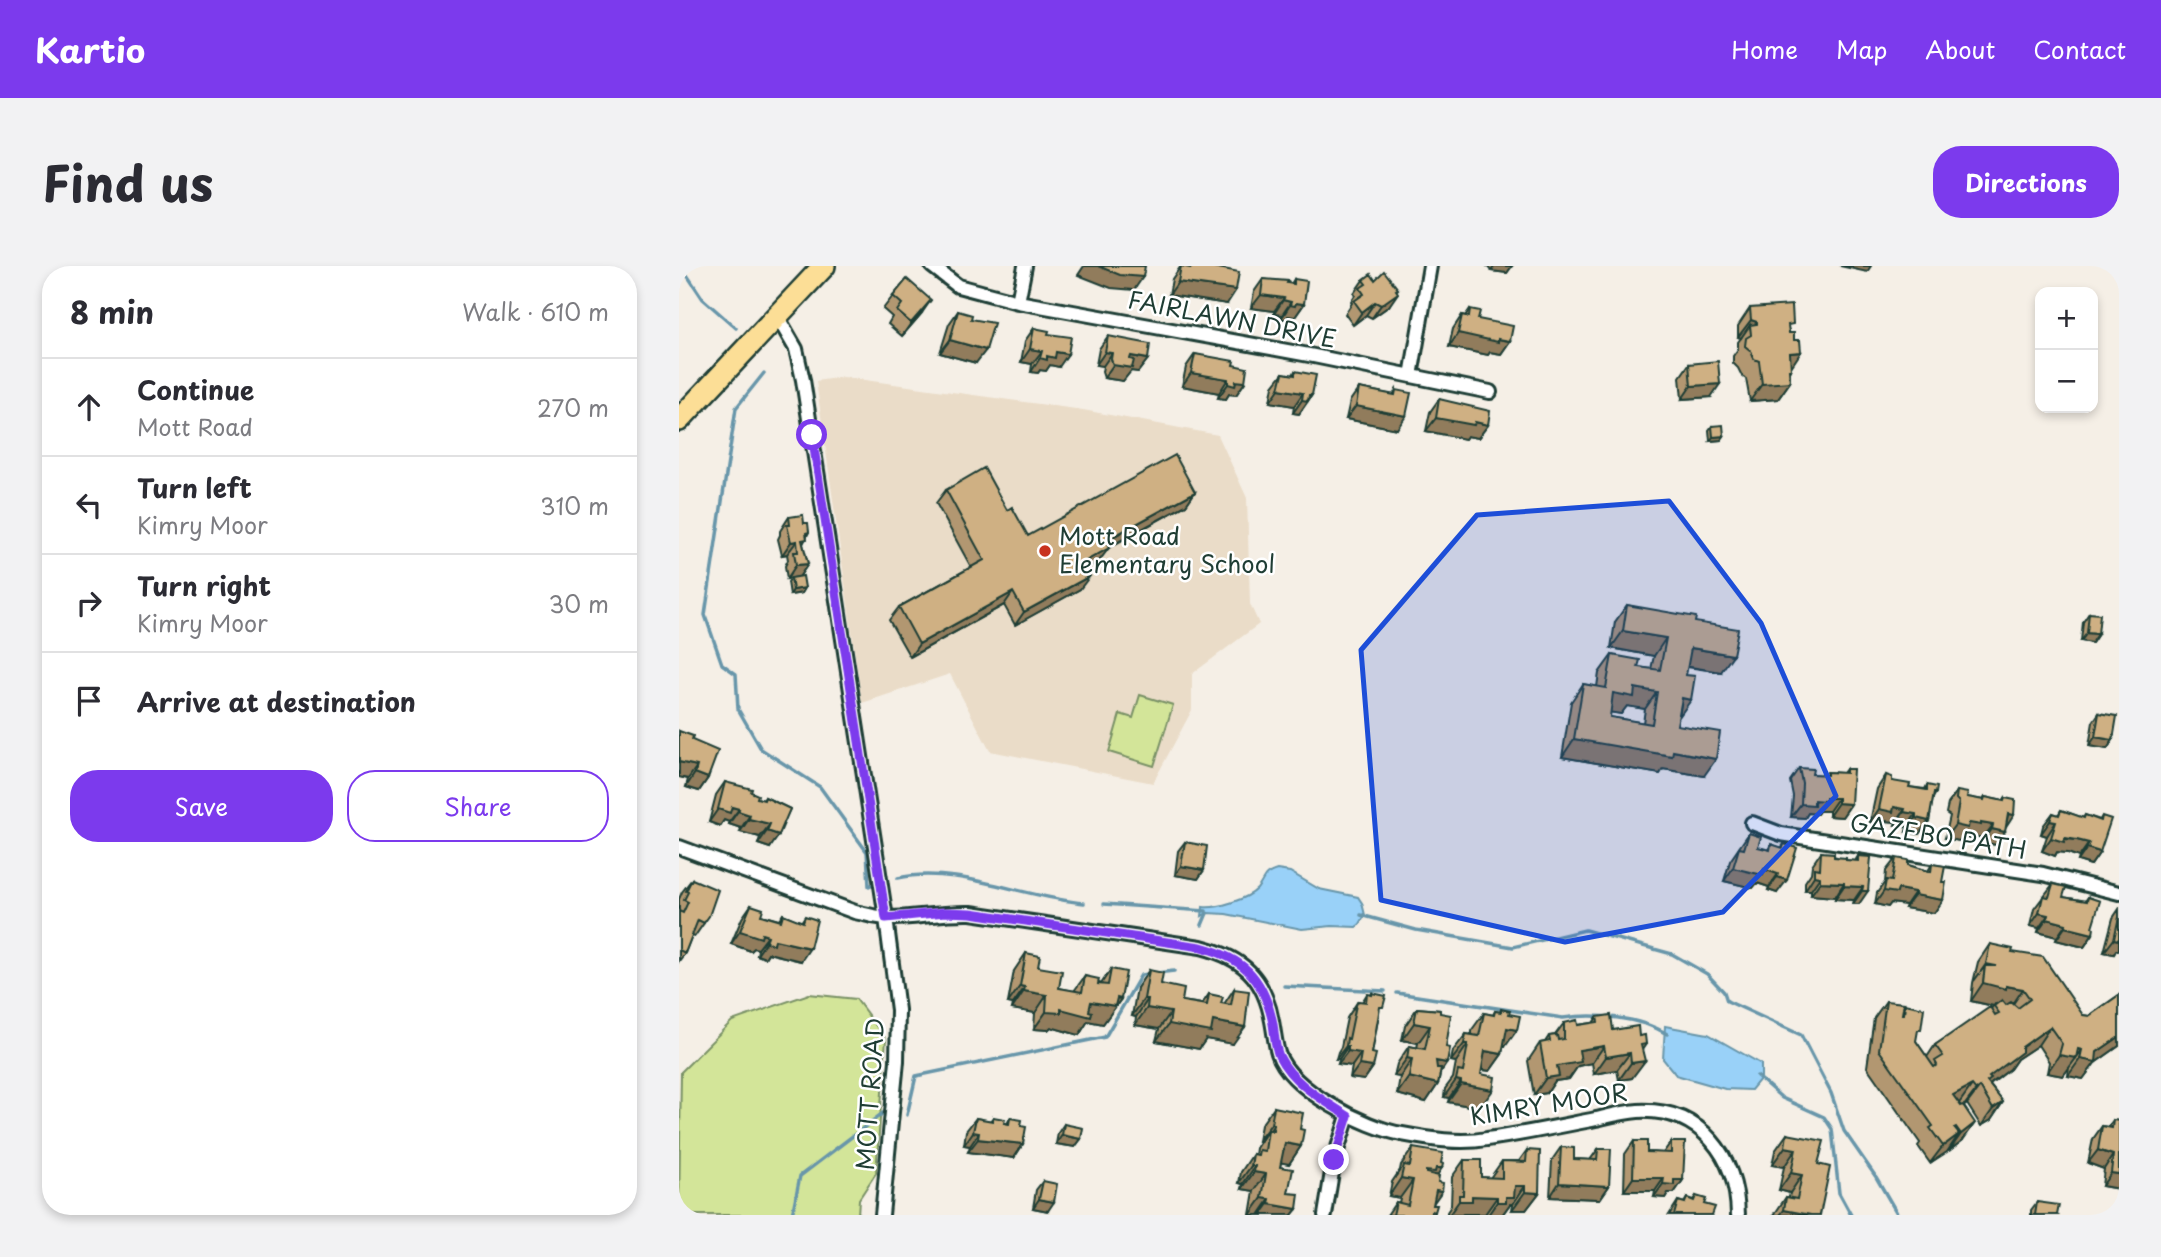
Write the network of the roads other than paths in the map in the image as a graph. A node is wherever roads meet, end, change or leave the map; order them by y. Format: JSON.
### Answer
{"nodes":[{"id":1,"x":824,"y":266,"type":"edge"},
{"id":2,"x":932,"y":266,"type":"edge"},
{"id":3,"x":1025,"y":266,"type":"edge"},
{"id":4,"x":1430,"y":266,"type":"edge"},
{"id":5,"x":1018,"y":302,"type":"junction"},
{"id":6,"x":777,"y":316,"type":"junction"},
{"id":7,"x":1411,"y":376,"type":"junction"},
{"id":8,"x":1490,"y":392,"type":"dead end"},
{"id":9,"x":679,"y":420,"type":"edge"},
{"id":10,"x":1752,"y":823,"type":"dead end"},
{"id":11,"x":679,"y":847,"type":"edge"},
{"id":12,"x":2119,"y":893,"type":"edge"},
{"id":13,"x":886,"y":918,"type":"junction"},
{"id":14,"x":1348,"y":1116,"type":"junction"},
{"id":15,"x":882,"y":1215,"type":"edge"},
{"id":16,"x":1325,"y":1215,"type":"edge"},
{"id":17,"x":1738,"y":1215,"type":"edge"}],
"edges":[{"from":1,"to":6,"type":"highway"},
{"from":2,"to":5,"type":"street","name":"FAIRLAWN DRIVE"},
{"from":3,"to":5,"type":"street"},
{"from":4,"to":7,"type":"street"},
{"from":5,"to":7,"type":"street","name":"FAIRLAWN DRIVE"},
{"from":6,"to":9,"type":"highway"},
{"from":6,"to":13,"type":"street","name":"MOTT ROAD"},
{"from":7,"to":8,"type":"street","name":"FAIRLAWN DRIVE"},
{"from":10,"to":12,"type":"street","name":"GAZEBO PATH"},
{"from":11,"to":13,"type":"street","name":"KIMRY MOOR"},
{"from":13,"to":14,"type":"street","name":"KIMRY MOOR"},
{"from":13,"to":15,"type":"street","name":"MOTT ROAD"},
{"from":14,"to":16,"type":"street"},
{"from":14,"to":17,"type":"street","name":"KIMRY MOOR"}]}
